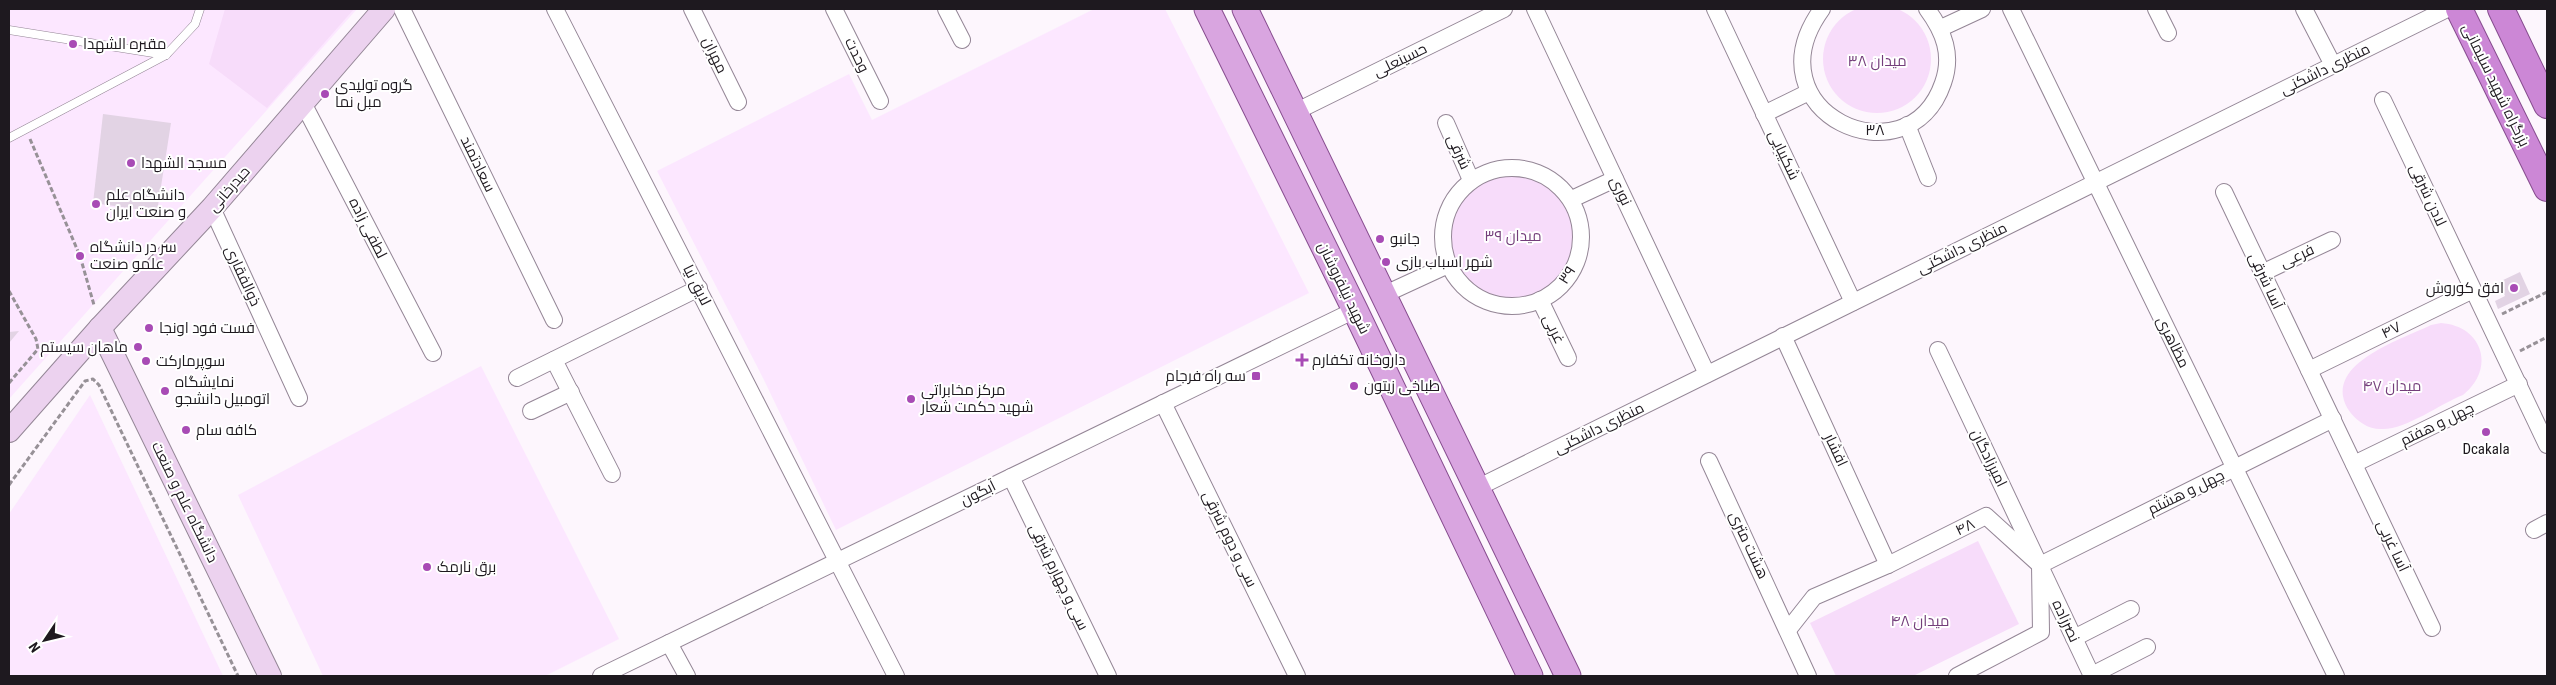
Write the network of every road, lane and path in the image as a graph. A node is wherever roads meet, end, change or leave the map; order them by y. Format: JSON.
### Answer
{"nodes":[{"id":1,"x":200,"y":9,"type":"edge"},
{"id":2,"x":384,"y":9,"type":"edge"},
{"id":3,"x":402,"y":9,"type":"edge"},
{"id":4,"x":555,"y":9,"type":"edge"},
{"id":5,"x":692,"y":9,"type":"edge"},
{"id":6,"x":834,"y":9,"type":"edge"},
{"id":7,"x":946,"y":9,"type":"edge"},
{"id":8,"x":1207,"y":9,"type":"edge"},
{"id":9,"x":1245,"y":9,"type":"edge"},
{"id":10,"x":1504,"y":9,"type":"edge"},
{"id":11,"x":1535,"y":9,"type":"edge"},
{"id":12,"x":1715,"y":9,"type":"edge"},
{"id":13,"x":1822,"y":9,"type":"edge"},
{"id":14,"x":1927,"y":9,"type":"edge"},
{"id":15,"x":1982,"y":9,"type":"edge"},
{"id":16,"x":2010,"y":9,"type":"edge"},
{"id":17,"x":2156,"y":9,"type":"edge"},
{"id":18,"x":2304,"y":9,"type":"edge"},
{"id":19,"x":2447,"y":9,"type":"edge"},
{"id":20,"x":2459,"y":9,"type":"edge"},
{"id":21,"x":2501,"y":9,"type":"edge"},
{"id":22,"x":1941,"y":28,"type":"junction"},
{"id":23,"x":9,"y":30,"type":"edge"},
{"id":24,"x":2168,"y":33,"type":"dead end"},
{"id":25,"x":962,"y":40,"type":"dead end"},
{"id":26,"x":166,"y":55,"type":"junction"},
{"id":27,"x":2333,"y":65,"type":"junction"},
{"id":28,"x":1809,"y":92,"type":"junction"},
{"id":29,"x":2384,"y":100,"type":"dead end"},
{"id":30,"x":880,"y":101,"type":"dead end"},
{"id":31,"x":303,"y":102,"type":"junction"},
{"id":32,"x":738,"y":102,"type":"dead end"},
{"id":33,"x":2547,"y":105,"type":"edge"},
{"id":34,"x":1295,"y":112,"type":"junction"},
{"id":35,"x":1764,"y":114,"type":"junction"},
{"id":36,"x":1446,"y":123,"type":"dead end"},
{"id":37,"x":1908,"y":125,"type":"junction"},
{"id":38,"x":26,"y":129,"type":"junction"},
{"id":39,"x":9,"y":138,"type":"edge"},
{"id":40,"x":1928,"y":178,"type":"dead end"},
{"id":41,"x":1615,"y":179,"type":"junction"},
{"id":42,"x":1471,"y":180,"type":"junction"},
{"id":43,"x":2095,"y":183,"type":"junction"},
{"id":44,"x":2547,"y":188,"type":"edge"},
{"id":45,"x":2224,"y":192,"type":"dead end"},
{"id":46,"x":1572,"y":199,"type":"junction"},
{"id":47,"x":212,"y":208,"type":"junction"},
{"id":48,"x":2332,"y":240,"type":"dead end"},
{"id":49,"x":1448,"y":265,"type":"junction"},
{"id":50,"x":2262,"y":273,"type":"junction"},
{"id":51,"x":699,"y":288,"type":"junction"},
{"id":52,"x":2473,"y":290,"type":"junction"},
{"id":53,"x":9,"y":291,"type":"edge"},
{"id":54,"x":2547,"y":292,"type":"edge"},
{"id":55,"x":1383,"y":295,"type":"junction"},
{"id":56,"x":1540,"y":300,"type":"junction"},
{"id":57,"x":1853,"y":302,"type":"junction"},
{"id":58,"x":1355,"y":310,"type":"junction"},
{"id":59,"x":554,"y":320,"type":"dead end"},
{"id":60,"x":2488,"y":321,"type":"junction"},
{"id":61,"x":100,"y":328,"type":"junction"},
{"id":62,"x":1783,"y":336,"type":"junction"},
{"id":63,"x":2547,"y":337,"type":"edge"},
{"id":64,"x":1938,"y":350,"type":"dead end"},
{"id":65,"x":433,"y":353,"type":"dead end"},
{"id":66,"x":1568,"y":358,"type":"dead end"},
{"id":67,"x":2506,"y":358,"type":"junction"},
{"id":68,"x":554,"y":360,"type":"junction"},
{"id":69,"x":2308,"y":370,"type":"junction"},
{"id":70,"x":1707,"y":374,"type":"junction"},
{"id":71,"x":517,"y":378,"type":"dead end"},
{"id":72,"x":9,"y":383,"type":"edge"},
{"id":73,"x":2519,"y":384,"type":"junction"},
{"id":74,"x":571,"y":392,"type":"junction"},
{"id":75,"x":299,"y":398,"type":"dead end"},
{"id":76,"x":1163,"y":403,"type":"junction"},
{"id":77,"x":531,"y":411,"type":"dead end"},
{"id":78,"x":2332,"y":419,"type":"junction"},
{"id":79,"x":9,"y":432,"type":"edge"},
{"id":80,"x":2547,"y":445,"type":"edge"},
{"id":81,"x":1709,"y":461,"type":"dead end"},
{"id":82,"x":2354,"y":464,"type":"junction"},
{"id":83,"x":2235,"y":469,"type":"junction"},
{"id":84,"x":612,"y":474,"type":"dead end"},
{"id":85,"x":1011,"y":477,"type":"junction"},
{"id":86,"x":9,"y":484,"type":"edge"},
{"id":87,"x":1477,"y":488,"type":"junction"},
{"id":88,"x":838,"y":561,"type":"junction"},
{"id":89,"x":1888,"y":564,"type":"junction"},
{"id":90,"x":2040,"y":565,"type":"junction"},
{"id":91,"x":2131,"y":610,"type":"dead end"},
{"id":92,"x":2432,"y":628,"type":"dead end"},
{"id":93,"x":1788,"y":630,"type":"junction"},
{"id":94,"x":2074,"y":638,"type":"junction"},
{"id":95,"x":669,"y":643,"type":"junction"},
{"id":96,"x":2147,"y":647,"type":"dead end"},
{"id":97,"x":238,"y":676,"type":"edge"},
{"id":98,"x":270,"y":676,"type":"edge"},
{"id":99,"x":601,"y":676,"type":"edge"},
{"id":100,"x":686,"y":676,"type":"edge"},
{"id":101,"x":896,"y":676,"type":"edge"},
{"id":102,"x":1108,"y":676,"type":"edge"},
{"id":103,"x":1297,"y":676,"type":"edge"},
{"id":104,"x":1530,"y":676,"type":"edge"},
{"id":105,"x":1568,"y":676,"type":"edge"},
{"id":106,"x":1808,"y":676,"type":"edge"},
{"id":107,"x":1958,"y":676,"type":"edge"},
{"id":108,"x":2092,"y":676,"type":"edge"},
{"id":109,"x":2336,"y":676,"type":"edge"}],
"edges":[{"from":1,"to":26,"type":"lane"},
{"from":2,"to":31,"type":"main road","name":"حیدرخانی"},
{"from":3,"to":59,"type":"street","name":"سعادتمند"},
{"from":4,"to":51,"type":"street","name":"لایق نیا"},
{"from":5,"to":32,"type":"street","name":"مهران"},
{"from":6,"to":30,"type":"street","name":"وحدت"},
{"from":7,"to":25,"type":"street"},
{"from":8,"to":58,"type":"main road","name":"شهید نیلفروشان"},
{"from":9,"to":34,"type":"main road"},
{"from":10,"to":34,"type":"street","name":"حسینعلی"},
{"from":11,"to":41,"type":"street","name":"نوری"},
{"from":12,"to":35,"type":"street","name":"شکیبایی"},
{"from":13,"to":28,"type":"street","name":"۳۸"},
{"from":14,"to":22,"type":"street","name":"۳۸"},
{"from":15,"to":22,"type":"street"},
{"from":16,"to":43,"type":"street","name":"مظاهری"},
{"from":17,"to":24,"type":"street"},
{"from":18,"to":27,"type":"street"},
{"from":19,"to":27,"type":"street","name":"منظری داشکنی"},
{"from":20,"to":44,"type":"highway","name":"بزرگراه شهید سلیمانی"},
{"from":21,"to":33,"type":"highway"},
{"from":22,"to":37,"type":"street","name":"۳۸"},
{"from":23,"to":26,"type":"lane"},
{"from":26,"to":38,"type":"lane"},
{"from":27,"to":43,"type":"street","name":"منظری داشکنی"},
{"from":28,"to":35,"type":"street"},
{"from":28,"to":37,"type":"street","name":"۳۸"},
{"from":29,"to":52,"type":"street","name":"لادن شرقی"},
{"from":31,"to":47,"type":"main road","name":"حیدرخانی"},
{"from":31,"to":65,"type":"street","name":"لطفی زاده"},
{"from":34,"to":55,"type":"main road"},
{"from":35,"to":57,"type":"street","name":"شکیبایی"},
{"from":36,"to":42,"type":"street","name":"شرقی"},
{"from":37,"to":40,"type":"street"},
{"from":38,"to":39,"type":"lane"},
{"from":38,"to":61,"type":"path"},
{"from":41,"to":46,"type":"street"},
{"from":41,"to":70,"type":"street","name":"نوری"},
{"from":42,"to":46,"type":"street","name":"۳۹"},
{"from":42,"to":49,"type":"street","name":"۳۹"},
{"from":43,"to":57,"type":"street","name":"منظری داشکنی"},
{"from":43,"to":83,"type":"street","name":"مظاهری"},
{"from":45,"to":50,"type":"street","name":"آسا شرقی"},
{"from":46,"to":56,"type":"street","name":"۳۹"},
{"from":47,"to":61,"type":"main road","name":"حیدرخانی"},
{"from":47,"to":75,"type":"street","name":"ذوالفقاری"},
{"from":48,"to":50,"type":"street","name":"فرعی"},
{"from":49,"to":55,"type":"street"},
{"from":49,"to":56,"type":"street","name":"۳۹"},
{"from":50,"to":69,"type":"street","name":"آسا شرقی"},
{"from":51,"to":68,"type":"street"},
{"from":51,"to":88,"type":"street","name":"لایق نیا"},
{"from":52,"to":60,"type":"street","name":"لادن شرقی"},
{"from":52,"to":69,"type":"street","name":"۴۷"},
{"from":53,"to":72,"type":"path"},
{"from":54,"to":60,"type":"path"},
{"from":55,"to":58,"type":"main road"},
{"from":55,"to":87,"type":"main road"},
{"from":56,"to":66,"type":"street","name":"غربی"},
{"from":57,"to":62,"type":"street","name":"منظری داشکنی"},
{"from":58,"to":76,"type":"street","name":"آبگون"},
{"from":58,"to":104,"type":"main road","name":"شهید نیلفروشان"},
{"from":60,"to":67,"type":"street","name":"لادن شرقی"},
{"from":61,"to":79,"type":"main road","name":"حیدرخانی"},
{"from":61,"to":98,"type":"main road","name":"دانشگاه علم و صنعت"},
{"from":62,"to":70,"type":"street","name":"منظری داشکنی"},
{"from":62,"to":89,"type":"street","name":"افشار"},
{"from":63,"to":67,"type":"path"},
{"from":64,"to":90,"type":"street","name":"امیرزادگان"},
{"from":67,"to":73,"type":"street","name":"لادن شرقی"},
{"from":68,"to":71,"type":"street"},
{"from":68,"to":74,"type":"street"},
{"from":69,"to":78,"type":"street","name":"آسا شرقی"},
{"from":70,"to":87,"type":"street","name":"منظری داشکنی"},
{"from":73,"to":80,"type":"street","name":"لادن شرقی"},
{"from":73,"to":82,"type":"street","name":"چهل و هفتم"},
{"from":74,"to":77,"type":"street"},
{"from":74,"to":84,"type":"street"},
{"from":76,"to":85,"type":"street","name":"آبگون"},
{"from":76,"to":103,"type":"street","name":"سی و دوم شرقی"},
{"from":78,"to":82,"type":"street","name":"آسا غربی"},
{"from":78,"to":83,"type":"street","name":"چهل و هشتم"},
{"from":81,"to":93,"type":"street","name":"هشت متری"},
{"from":82,"to":92,"type":"street","name":"آسا غربی"},
{"from":83,"to":90,"type":"street","name":"چهل و هشتم"},
{"from":83,"to":109,"type":"street","name":"مظاهری"},
{"from":85,"to":88,"type":"street","name":"آبگون"},
{"from":85,"to":102,"type":"street","name":"سی و چهارم شرقی"},
{"from":86,"to":97,"type":"path"},
{"from":87,"to":105,"type":"main road"},
{"from":88,"to":95,"type":"street","name":"آبگون"},
{"from":88,"to":101,"type":"street","name":"لایق نیا"},
{"from":89,"to":90,"type":"street","name":"۴۸"},
{"from":89,"to":93,"type":"street","name":"۴۸"},
{"from":90,"to":94,"type":"street","name":"نصرزاده"},
{"from":90,"to":107,"type":"street"},
{"from":91,"to":94,"type":"street"},
{"from":93,"to":106,"type":"street"},
{"from":94,"to":108,"type":"street","name":"نصرزاده"},
{"from":95,"to":99,"type":"street","name":"آبگون"},
{"from":95,"to":100,"type":"street"},
{"from":96,"to":108,"type":"street"}]}
